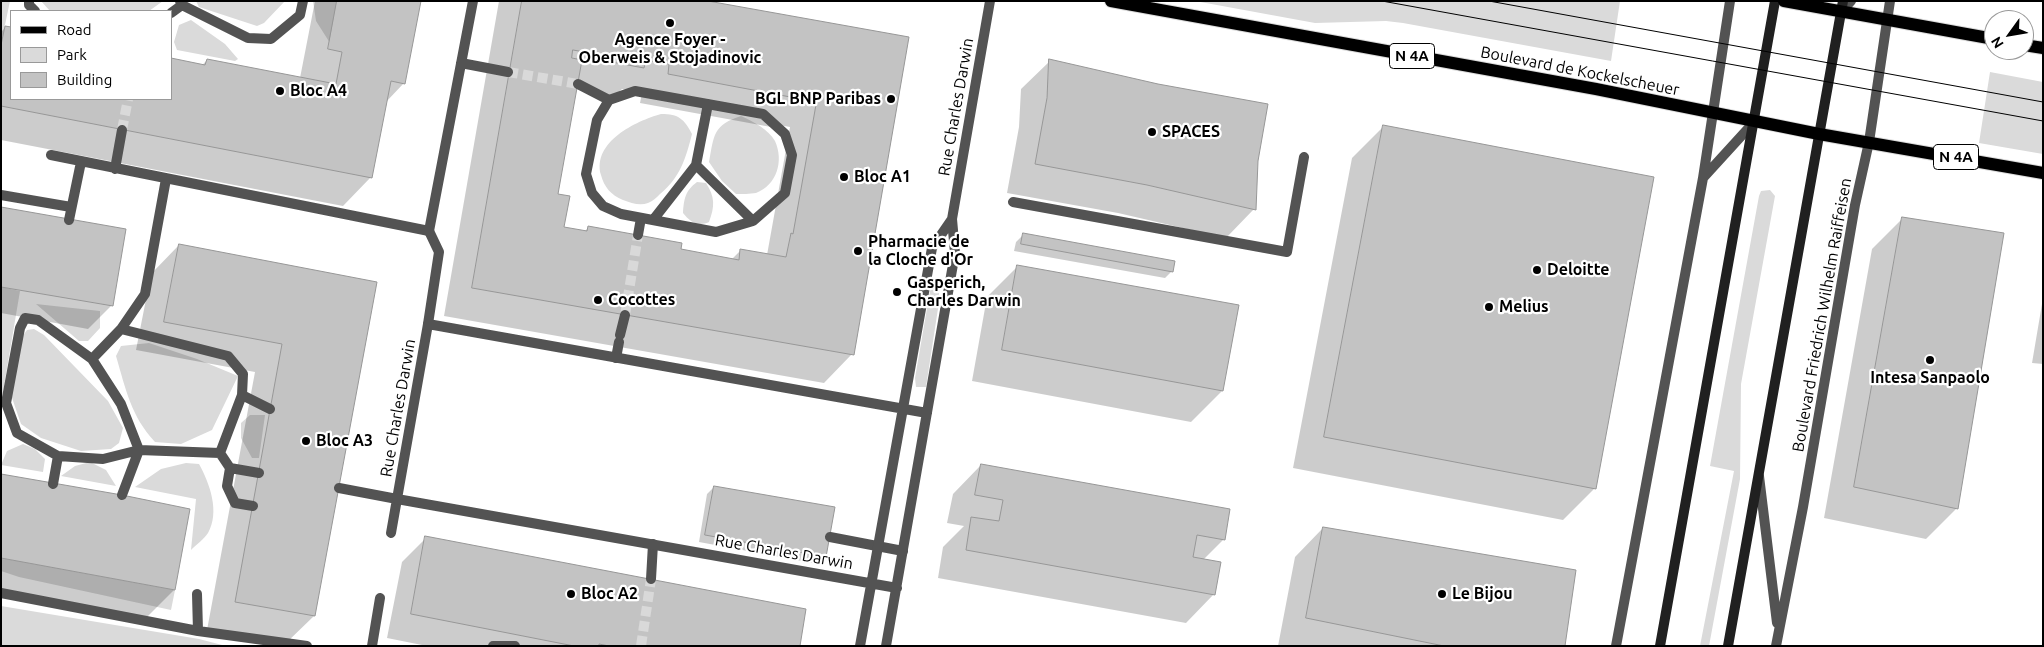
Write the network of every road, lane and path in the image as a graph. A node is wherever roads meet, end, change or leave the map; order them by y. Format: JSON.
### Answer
{"nodes":[{"id":1,"x":303,"y":1,"type":"edge"},
{"id":2,"x":473,"y":1,"type":"edge"},
{"id":3,"x":990,"y":1,"type":"edge"},
{"id":4,"x":1111,"y":1,"type":"edge"},
{"id":5,"x":1730,"y":1,"type":"edge"},
{"id":6,"x":1775,"y":1,"type":"edge"},
{"id":7,"x":1784,"y":1,"type":"edge"},
{"id":8,"x":1851,"y":1,"type":"edge"},
{"id":9,"x":1890,"y":1,"type":"edge"},
{"id":10,"x":181,"y":3,"type":"edge"},
{"id":11,"x":1842,"y":6,"type":"edge"},
{"id":12,"x":172,"y":12,"type":"edge"},
{"id":13,"x":1887,"y":20,"type":"junction"},
{"id":14,"x":1984,"y":37,"type":"edge"},
{"id":15,"x":461,"y":63,"type":"junction"},
{"id":16,"x":508,"y":72,"type":"tunnel mouth"},
{"id":17,"x":578,"y":84,"type":"tunnel mouth"},
{"id":18,"x":609,"y":100,"type":"junction"},
{"id":19,"x":708,"y":104,"type":"junction"},
{"id":20,"x":1713,"y":113,"type":"junction"},
{"id":21,"x":1755,"y":121,"type":"junction"},
{"id":22,"x":122,"y":130,"type":"tunnel mouth"},
{"id":23,"x":1819,"y":134,"type":"junction"},
{"id":24,"x":1869,"y":142,"type":"junction"},
{"id":25,"x":51,"y":155,"type":"dead end"},
{"id":26,"x":1304,"y":157,"type":"dead end"},
{"id":27,"x":81,"y":162,"type":"junction"},
{"id":28,"x":696,"y":164,"type":"junction"},
{"id":29,"x":114,"y":169,"type":"junction"},
{"id":30,"x":2043,"y":173,"type":"edge"},
{"id":31,"x":1703,"y":178,"type":"junction"},
{"id":32,"x":166,"y":179,"type":"junction"},
{"id":33,"x":1,"y":195,"type":"edge"},
{"id":34,"x":1013,"y":202,"type":"dead end"},
{"id":35,"x":71,"y":207,"type":"junction"},
{"id":36,"x":641,"y":218,"type":"junction"},
{"id":37,"x":952,"y":219,"type":"junction"},
{"id":38,"x":69,"y":220,"type":"dead end"},
{"id":39,"x":653,"y":220,"type":"junction"},
{"id":40,"x":753,"y":221,"type":"junction"},
{"id":41,"x":429,"y":230,"type":"junction"},
{"id":42,"x":638,"y":235,"type":"tunnel mouth"},
{"id":43,"x":625,"y":315,"type":"tunnel mouth"},
{"id":44,"x":428,"y":324,"type":"junction"},
{"id":45,"x":121,"y":328,"type":"junction"},
{"id":46,"x":616,"y":358,"type":"junction"},
{"id":47,"x":92,"y":359,"type":"junction"},
{"id":48,"x":242,"y":395,"type":"junction"},
{"id":49,"x":903,"y":408,"type":"junction"},
{"id":50,"x":270,"y":410,"type":"dead end"},
{"id":51,"x":927,"y":413,"type":"junction"},
{"id":52,"x":139,"y":450,"type":"junction"},
{"id":53,"x":220,"y":453,"type":"junction"},
{"id":54,"x":58,"y":456,"type":"junction"},
{"id":55,"x":230,"y":468,"type":"junction"},
{"id":56,"x":259,"y":473,"type":"dead end"},
{"id":57,"x":1759,"y":476,"type":"junction"},
{"id":58,"x":53,"y":484,"type":"dead end"},
{"id":59,"x":339,"y":488,"type":"dead end"},
{"id":60,"x":122,"y":495,"type":"dead end"},
{"id":61,"x":397,"y":499,"type":"junction"},
{"id":62,"x":253,"y":506,"type":"dead end"},
{"id":63,"x":391,"y":533,"type":"dead end"},
{"id":64,"x":830,"y":537,"type":"dead end"},
{"id":65,"x":653,"y":544,"type":"junction"},
{"id":66,"x":878,"y":546,"type":"junction"},
{"id":67,"x":903,"y":551,"type":"junction"},
{"id":68,"x":651,"y":579,"type":"tunnel mouth"},
{"id":69,"x":871,"y":583,"type":"junction"},
{"id":70,"x":897,"y":588,"type":"junction"},
{"id":71,"x":1,"y":593,"type":"edge"},
{"id":72,"x":197,"y":594,"type":"dead end"},
{"id":73,"x":380,"y":598,"type":"dead end"},
{"id":74,"x":198,"y":631,"type":"junction"},
{"id":75,"x":1778,"y":634,"type":"junction"},
{"id":76,"x":308,"y":646,"type":"edge"},
{"id":77,"x":372,"y":646,"type":"edge"},
{"id":78,"x":493,"y":646,"type":"edge"},
{"id":79,"x":516,"y":646,"type":"edge"},
{"id":80,"x":860,"y":646,"type":"edge"},
{"id":81,"x":886,"y":646,"type":"edge"},
{"id":82,"x":1616,"y":646,"type":"edge"},
{"id":83,"x":1660,"y":646,"type":"edge"},
{"id":84,"x":1728,"y":646,"type":"edge"},
{"id":85,"x":1776,"y":646,"type":"edge"}],
"edges":[{"from":1,"to":10,"type":"street"},
{"from":2,"to":15,"type":"street"},
{"from":3,"to":37,"type":"street","name":"Rue Charles Darwin"},
{"from":4,"to":20,"type":"main road","name":"Boulevard de Kockelscheuer","number":"N 4A"},
{"from":5,"to":20,"type":"street"},
{"from":6,"to":21,"type":"main road"},
{"from":7,"to":11,"type":"main road"},
{"from":8,"to":11,"type":"street"},
{"from":9,"to":13,"type":"street","name":"Boulevard Friedrich Wilhelm Raiffeisen"},
{"from":10,"to":12,"type":"street"},
{"from":11,"to":13,"type":"main road"},
{"from":11,"to":23,"type":"main road","name":"Boulevard Friedrich Wilhelm Raiffeisen"},
{"from":13,"to":14,"type":"main road"},
{"from":13,"to":24,"type":"street","name":"Boulevard Friedrich Wilhelm Raiffeisen"},
{"from":15,"to":16,"type":"street"},
{"from":15,"to":41,"type":"street"},
{"from":17,"to":18,"type":"street"},
{"from":18,"to":19,"type":"street"},
{"from":18,"to":36,"type":"street"},
{"from":19,"to":28,"type":"street"},
{"from":19,"to":40,"type":"street"},
{"from":20,"to":21,"type":"main road","name":"Boulevard de Kockelscheuer","number":"N 4A"},
{"from":20,"to":31,"type":"street"},
{"from":21,"to":23,"type":"main road","name":"Boulevard de Kockelscheuer","number":"N 4A"},
{"from":21,"to":31,"type":"street"},
{"from":21,"to":83,"type":"main road"},
{"from":22,"to":29,"type":"street"},
{"from":23,"to":24,"type":"main road","name":"Boulevard de Kockelscheuer","number":"N 4A"},
{"from":23,"to":57,"type":"main road","name":"Boulevard Friedrich Wilhelm Raiffeisen"},
{"from":24,"to":30,"type":"main road","name":"Boulevard de Kockelscheuer","number":"N 4A"},
{"from":24,"to":75,"type":"street","name":"Boulevard Friedrich Wilhelm Raiffeisen"},
{"from":25,"to":27,"type":"street"},
{"from":26,"to":34,"type":"street"},
{"from":27,"to":29,"type":"street"},
{"from":27,"to":35,"type":"street"},
{"from":28,"to":39,"type":"street"},
{"from":28,"to":40,"type":"street"},
{"from":29,"to":32,"type":"street"},
{"from":31,"to":82,"type":"street"},
{"from":32,"to":41,"type":"street"},
{"from":32,"to":45,"type":"street"},
{"from":33,"to":35,"type":"street"},
{"from":35,"to":38,"type":"street"},
{"from":36,"to":39,"type":"street"},
{"from":36,"to":42,"type":"street"},
{"from":37,"to":49,"type":"street","name":"Rue Charles Darwin"},
{"from":37,"to":51,"type":"street","name":"Rue Charles Darwin"},
{"from":39,"to":40,"type":"street"},
{"from":41,"to":44,"type":"street"},
{"from":43,"to":46,"type":"street"},
{"from":44,"to":46,"type":"street","name":"Rue Charles Darwin"},
{"from":44,"to":61,"type":"street","name":"Rue Charles Darwin"},
{"from":45,"to":47,"type":"street"},
{"from":45,"to":48,"type":"street"},
{"from":46,"to":49,"type":"street","name":"Rue Charles Darwin"},
{"from":47,"to":52,"type":"street"},
{"from":47,"to":54,"type":"street"},
{"from":48,"to":50,"type":"street"},
{"from":48,"to":53,"type":"street"},
{"from":49,"to":51,"type":"street","name":"Rue Charles Darwin"},
{"from":49,"to":66,"type":"street","name":"Rue Charles Darwin"},
{"from":51,"to":67,"type":"street","name":"Rue Charles Darwin"},
{"from":52,"to":53,"type":"street"},
{"from":52,"to":54,"type":"street"},
{"from":52,"to":60,"type":"street"},
{"from":53,"to":55,"type":"street"},
{"from":54,"to":58,"type":"street"},
{"from":55,"to":56,"type":"street"},
{"from":55,"to":62,"type":"street"},
{"from":57,"to":75,"type":"street","name":"Boulevard Friedrich Wilhelm Raiffeisen"},
{"from":57,"to":84,"type":"main road","name":"Boulevard Friedrich Wilhelm Raiffeisen"},
{"from":59,"to":61,"type":"street"},
{"from":61,"to":63,"type":"street"},
{"from":61,"to":65,"type":"street","name":"Rue Charles Darwin"},
{"from":64,"to":66,"type":"street"},
{"from":65,"to":68,"type":"street"},
{"from":65,"to":69,"type":"street","name":"Rue Charles Darwin"},
{"from":66,"to":67,"type":"street"},
{"from":66,"to":69,"type":"street","name":"Rue Charles Darwin"},
{"from":67,"to":70,"type":"street","name":"Rue Charles Darwin"},
{"from":69,"to":70,"type":"street","name":"Rue Charles Darwin"},
{"from":69,"to":80,"type":"street","name":"Rue Charles Darwin"},
{"from":70,"to":81,"type":"street","name":"Rue Charles Darwin"},
{"from":71,"to":74,"type":"street"},
{"from":72,"to":74,"type":"street"},
{"from":73,"to":77,"type":"street"},
{"from":74,"to":76,"type":"street"},
{"from":75,"to":85,"type":"street","name":"Boulevard Friedrich Wilhelm Raiffeisen"},
{"from":78,"to":79,"type":"street"}]}
